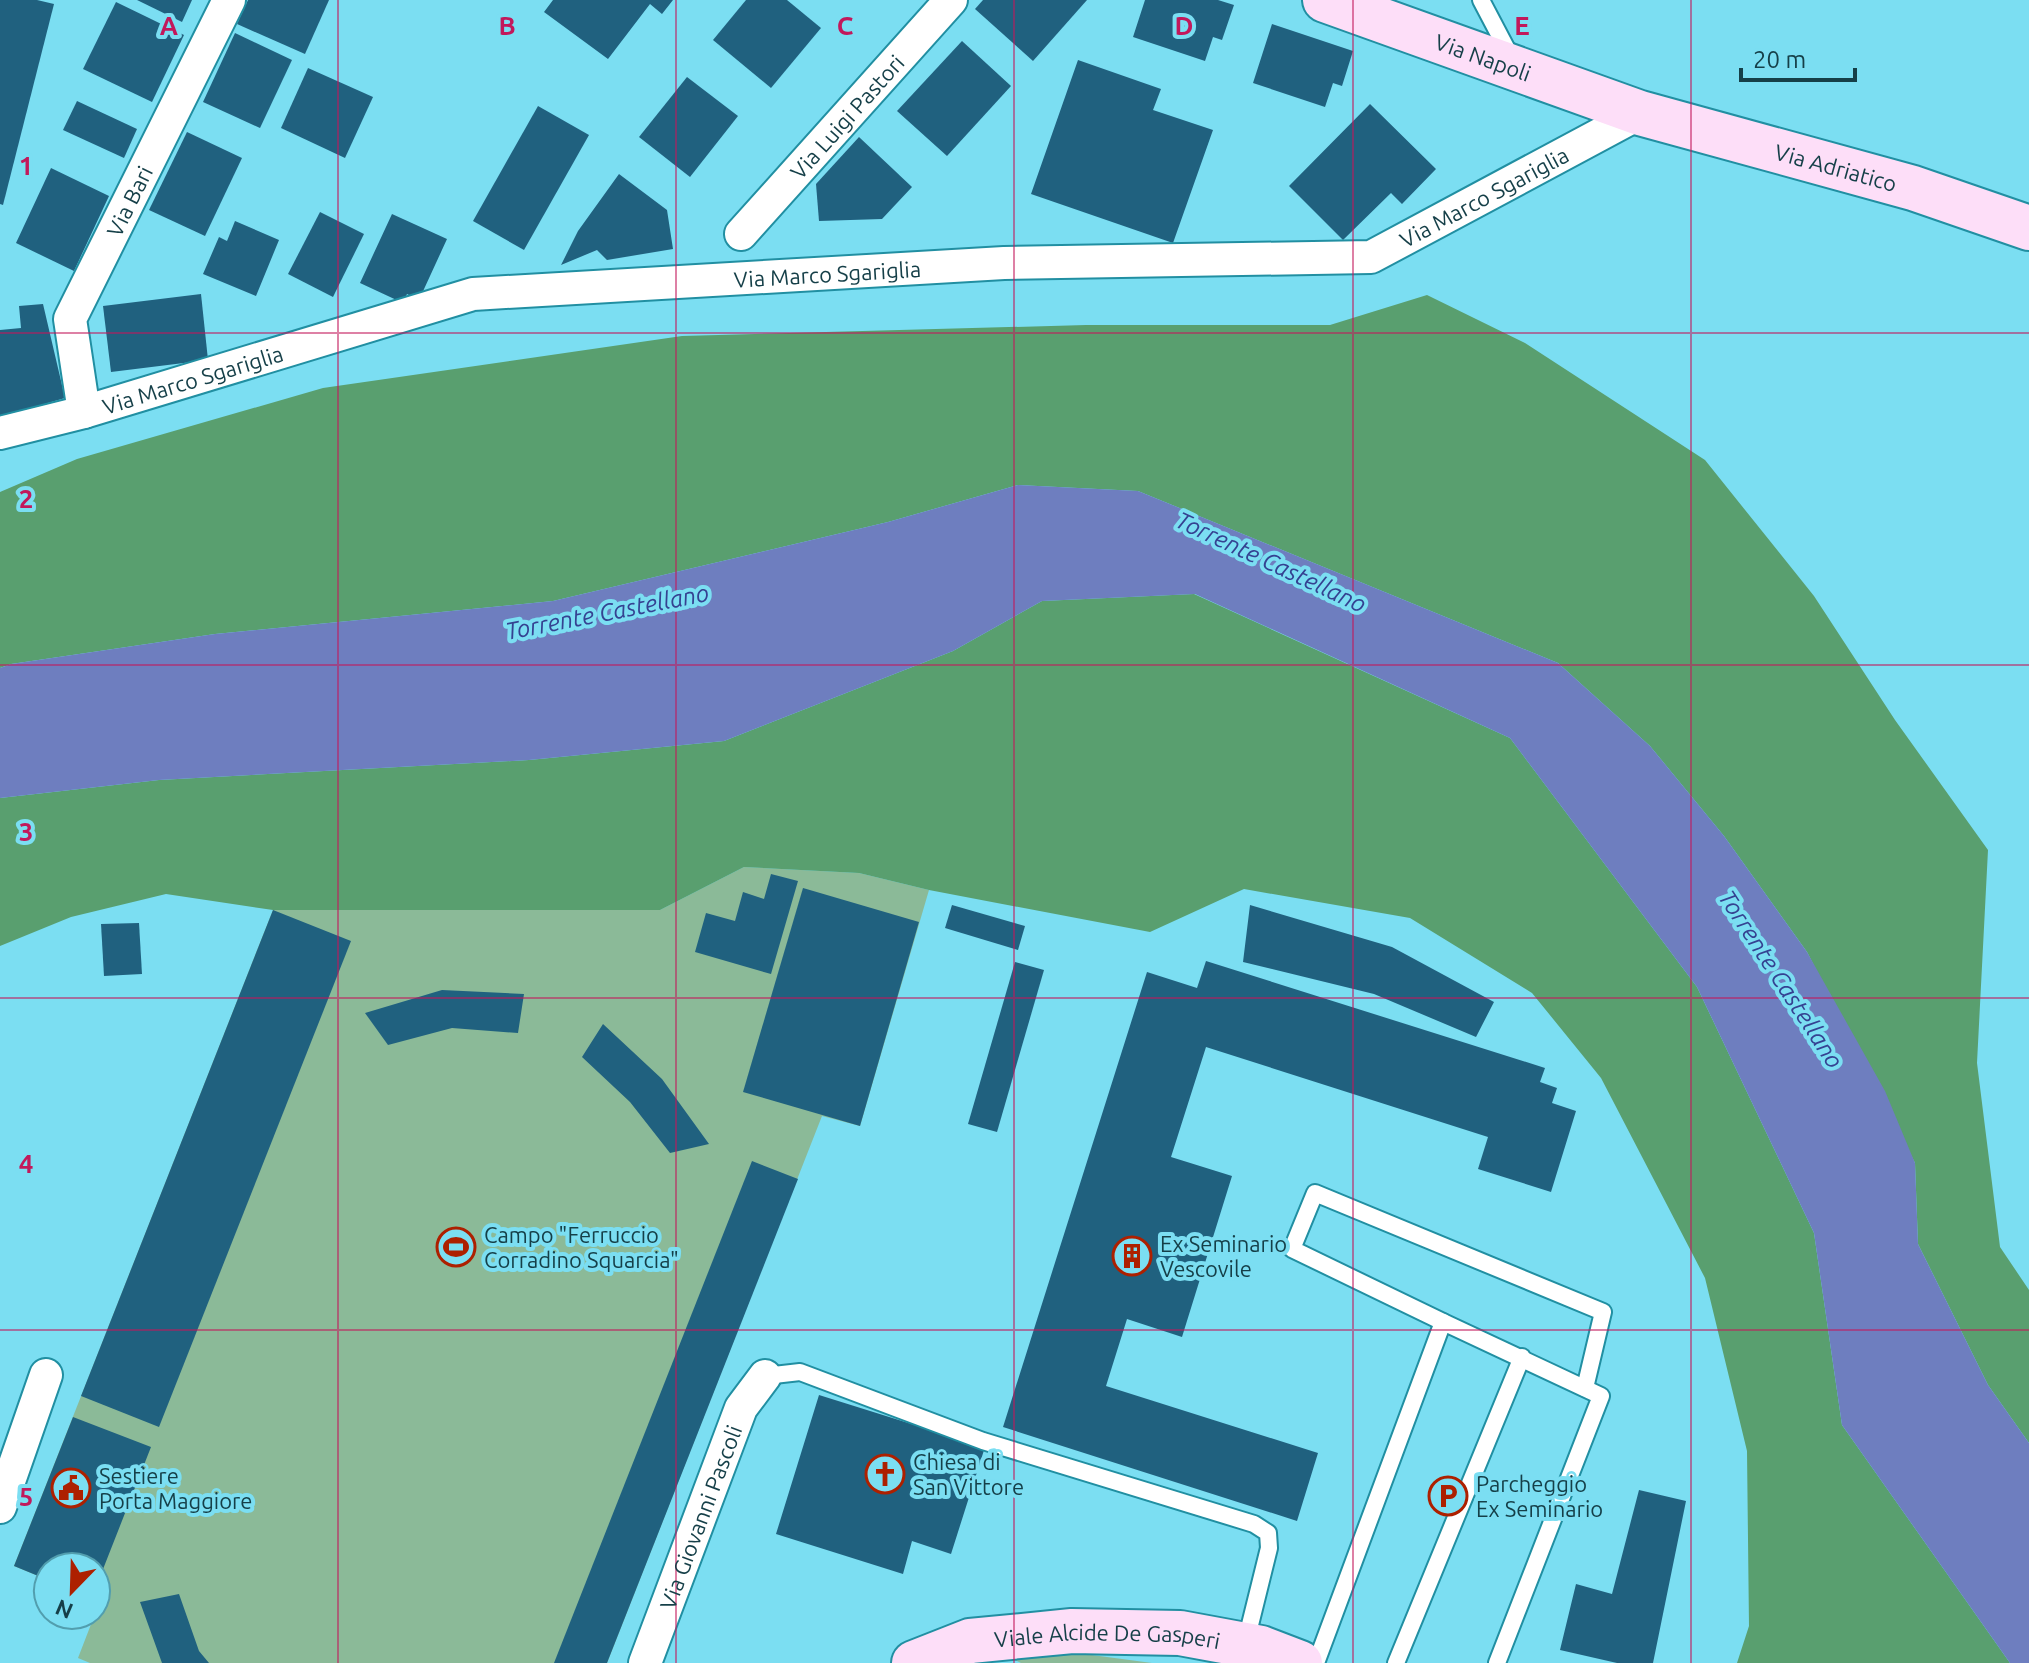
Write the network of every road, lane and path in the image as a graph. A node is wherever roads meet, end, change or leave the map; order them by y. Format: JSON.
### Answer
{"nodes":[{"id":1,"x":229,"y":0,"type":"edge"},
{"id":2,"x":951,"y":0,"type":"edge"},
{"id":3,"x":1325,"y":0,"type":"edge"},
{"id":4,"x":1481,"y":0,"type":"edge"},
{"id":5,"x":1517,"y":70,"type":"junction"},
{"id":6,"x":1640,"y":113,"type":"junction"},
{"id":7,"x":2029,"y":228,"type":"edge"},
{"id":8,"x":741,"y":234,"type":"dead end"},
{"id":9,"x":84,"y":412,"type":"junction"},
{"id":10,"x":0,"y":433,"type":"edge"},
{"id":11,"x":1443,"y":1322,"type":"junction"},
{"id":12,"x":1522,"y":1357,"type":"junction"},
{"id":13,"x":46,"y":1375,"type":"dead end"},
{"id":14,"x":765,"y":1376,"type":"joint"},
{"id":15,"x":1585,"y":1388,"type":"junction"},
{"id":16,"x":0,"y":1507,"type":"edge"},
{"id":17,"x":1245,"y":1645,"type":"junction"},
{"id":18,"x":1298,"y":1662,"type":"edge"},
{"id":19,"x":645,"y":1663,"type":"edge"},
{"id":20,"x":914,"y":1663,"type":"edge"},
{"id":21,"x":1396,"y":1663,"type":"edge"},
{"id":22,"x":1497,"y":1663,"type":"edge"}],
"edges":[{"from":1,"to":9,"type":"street","name":"Via Bari"},
{"from":2,"to":8,"type":"street","name":"Via Luigi Pastori"},
{"from":3,"to":5,"type":"main road","name":"Via Napoli"},
{"from":4,"to":5,"type":"lane"},
{"from":5,"to":6,"type":"main road","name":"Via Napoli"},
{"from":6,"to":7,"type":"main road","name":"Via Adriatico"},
{"from":6,"to":9,"type":"street","name":"Via Marco Sgariglia"},
{"from":9,"to":10,"type":"street","name":"Via Marco Sgariglia"},
{"from":11,"to":12,"type":"lane"},
{"from":11,"to":15,"type":"lane"},
{"from":11,"to":18,"type":"lane"},
{"from":12,"to":15,"type":"lane"},
{"from":12,"to":21,"type":"lane"},
{"from":13,"to":16,"type":"street"},
{"from":14,"to":17,"type":"lane"},
{"from":14,"to":19,"type":"street","name":"Via Giovanni Pascoli"},
{"from":15,"to":22,"type":"lane"},
{"from":17,"to":18,"type":"main road","name":"Viale Alcide De Gasperi"},
{"from":17,"to":20,"type":"main road","name":"Viale Alcide De Gasperi"}]}
